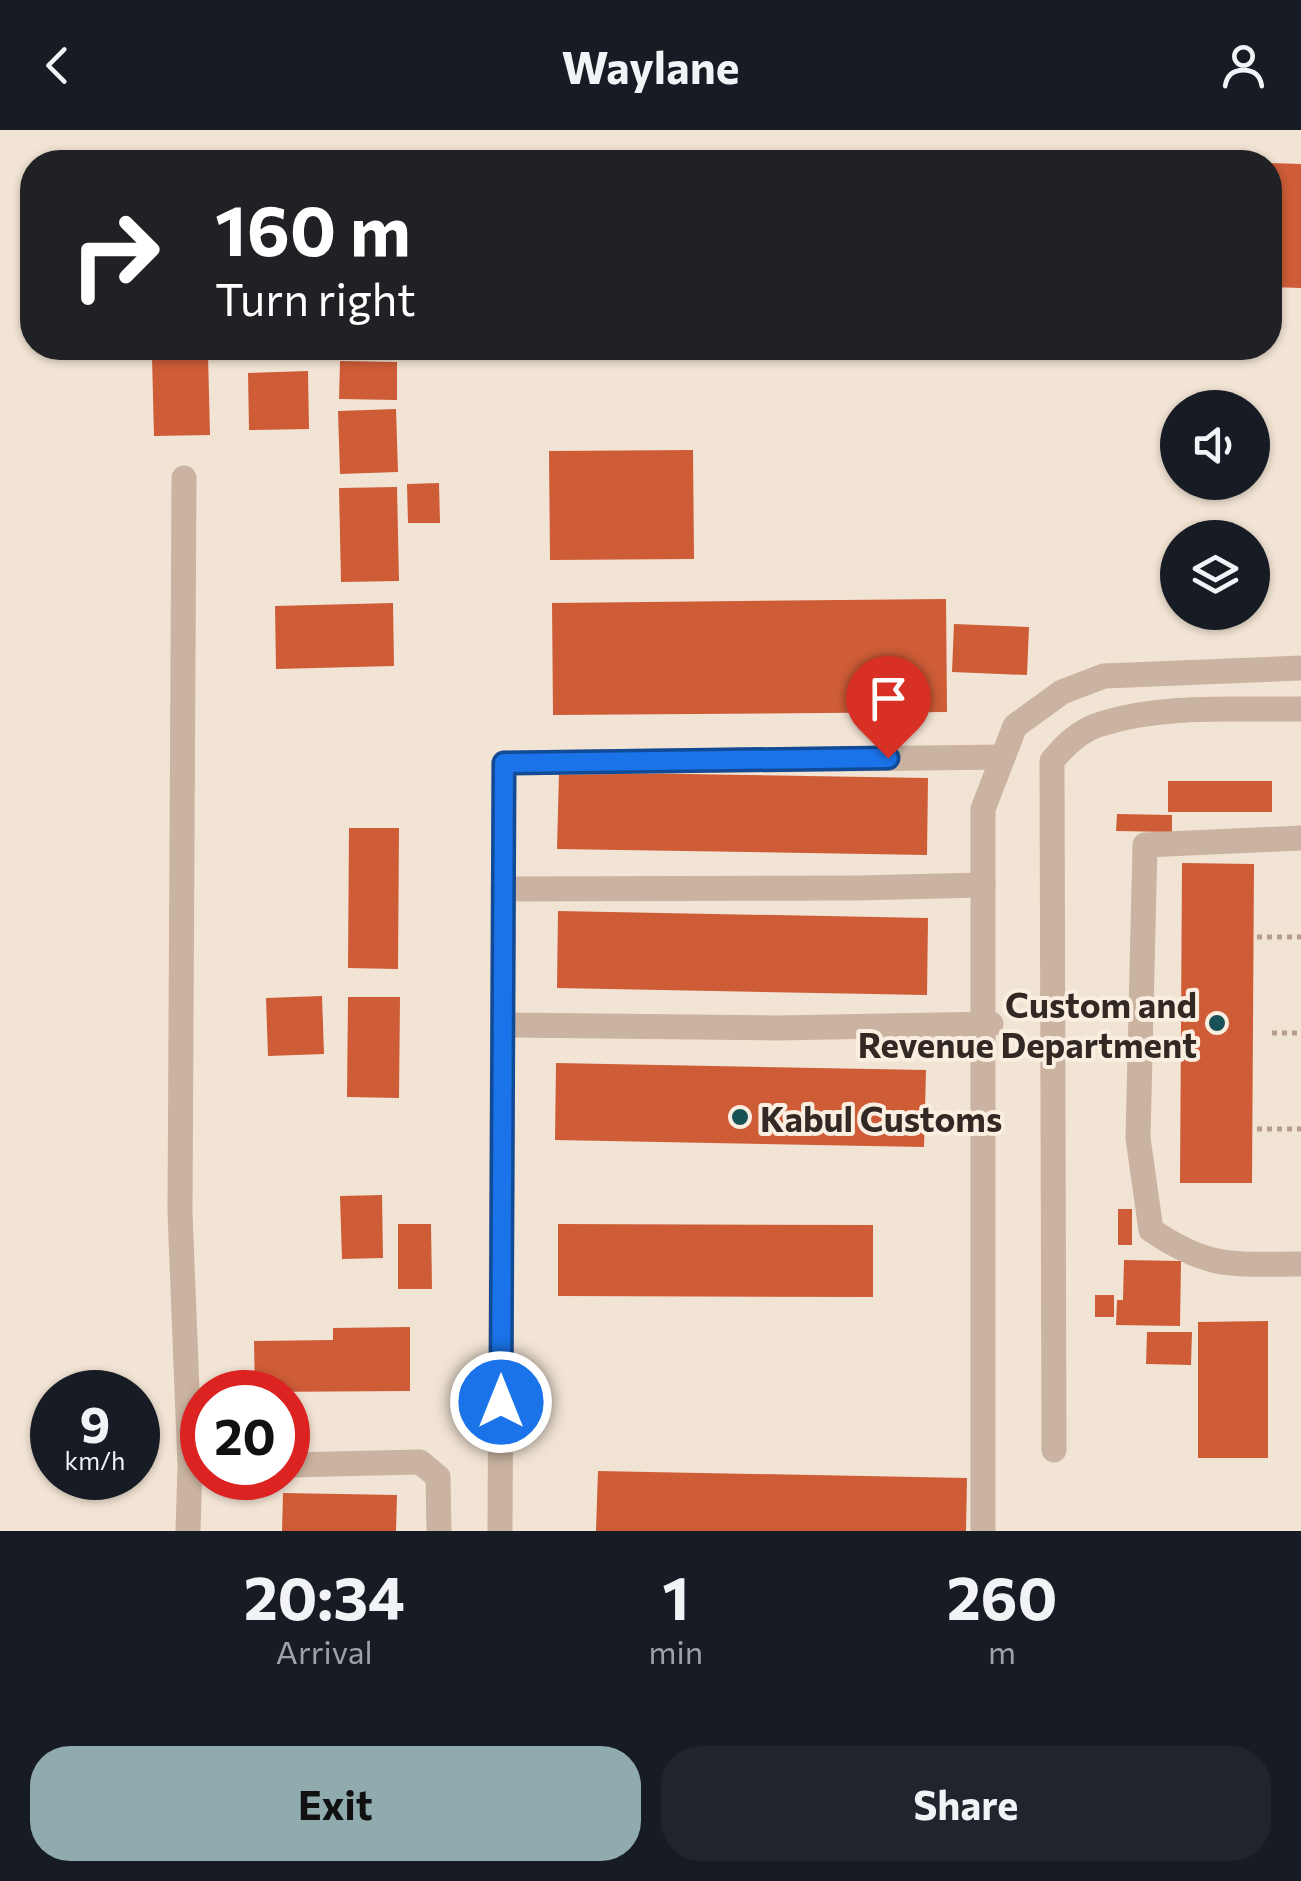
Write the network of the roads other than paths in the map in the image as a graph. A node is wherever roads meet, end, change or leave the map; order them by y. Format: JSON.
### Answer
{"nodes":[{"id":1,"x":184,"y":478,"type":"dead end"},
{"id":2,"x":1301,"y":668,"type":"edge"},
{"id":3,"x":1301,"y":709,"type":"edge"},
{"id":4,"x":1003,"y":757,"type":"junction"},
{"id":5,"x":1301,"y":838,"type":"edge"},
{"id":6,"x":983,"y":884,"type":"junction"},
{"id":7,"x":504,"y":889,"type":"junction"},
{"id":8,"x":987,"y":1024,"type":"junction"},
{"id":9,"x":503,"y":1026,"type":"junction"},
{"id":10,"x":1301,"y":1264,"type":"edge"},
{"id":11,"x":190,"y":1370,"type":"edge"},
{"id":12,"x":1054,"y":1450,"type":"dead end"},
{"id":13,"x":310,"y":1464,"type":"edge"},
{"id":14,"x":192,"y":1500,"type":"edge"},
{"id":15,"x":188,"y":1531,"type":"edge"},
{"id":16,"x":439,"y":1531,"type":"edge"},
{"id":17,"x":500,"y":1531,"type":"edge"},
{"id":18,"x":982,"y":1531,"type":"edge"}],
"edges":[{"from":1,"to":11,"type":"street"},
{"from":2,"to":4,"type":"street"},
{"from":3,"to":12,"type":"street"},
{"from":4,"to":6,"type":"street"},
{"from":4,"to":7,"type":"street"},
{"from":5,"to":10,"type":"street"},
{"from":6,"to":7,"type":"street"},
{"from":6,"to":8,"type":"street"},
{"from":7,"to":9,"type":"street"},
{"from":8,"to":9,"type":"street"},
{"from":8,"to":18,"type":"street"},
{"from":9,"to":17,"type":"street"},
{"from":13,"to":16,"type":"street"},
{"from":14,"to":15,"type":"street"}]}
